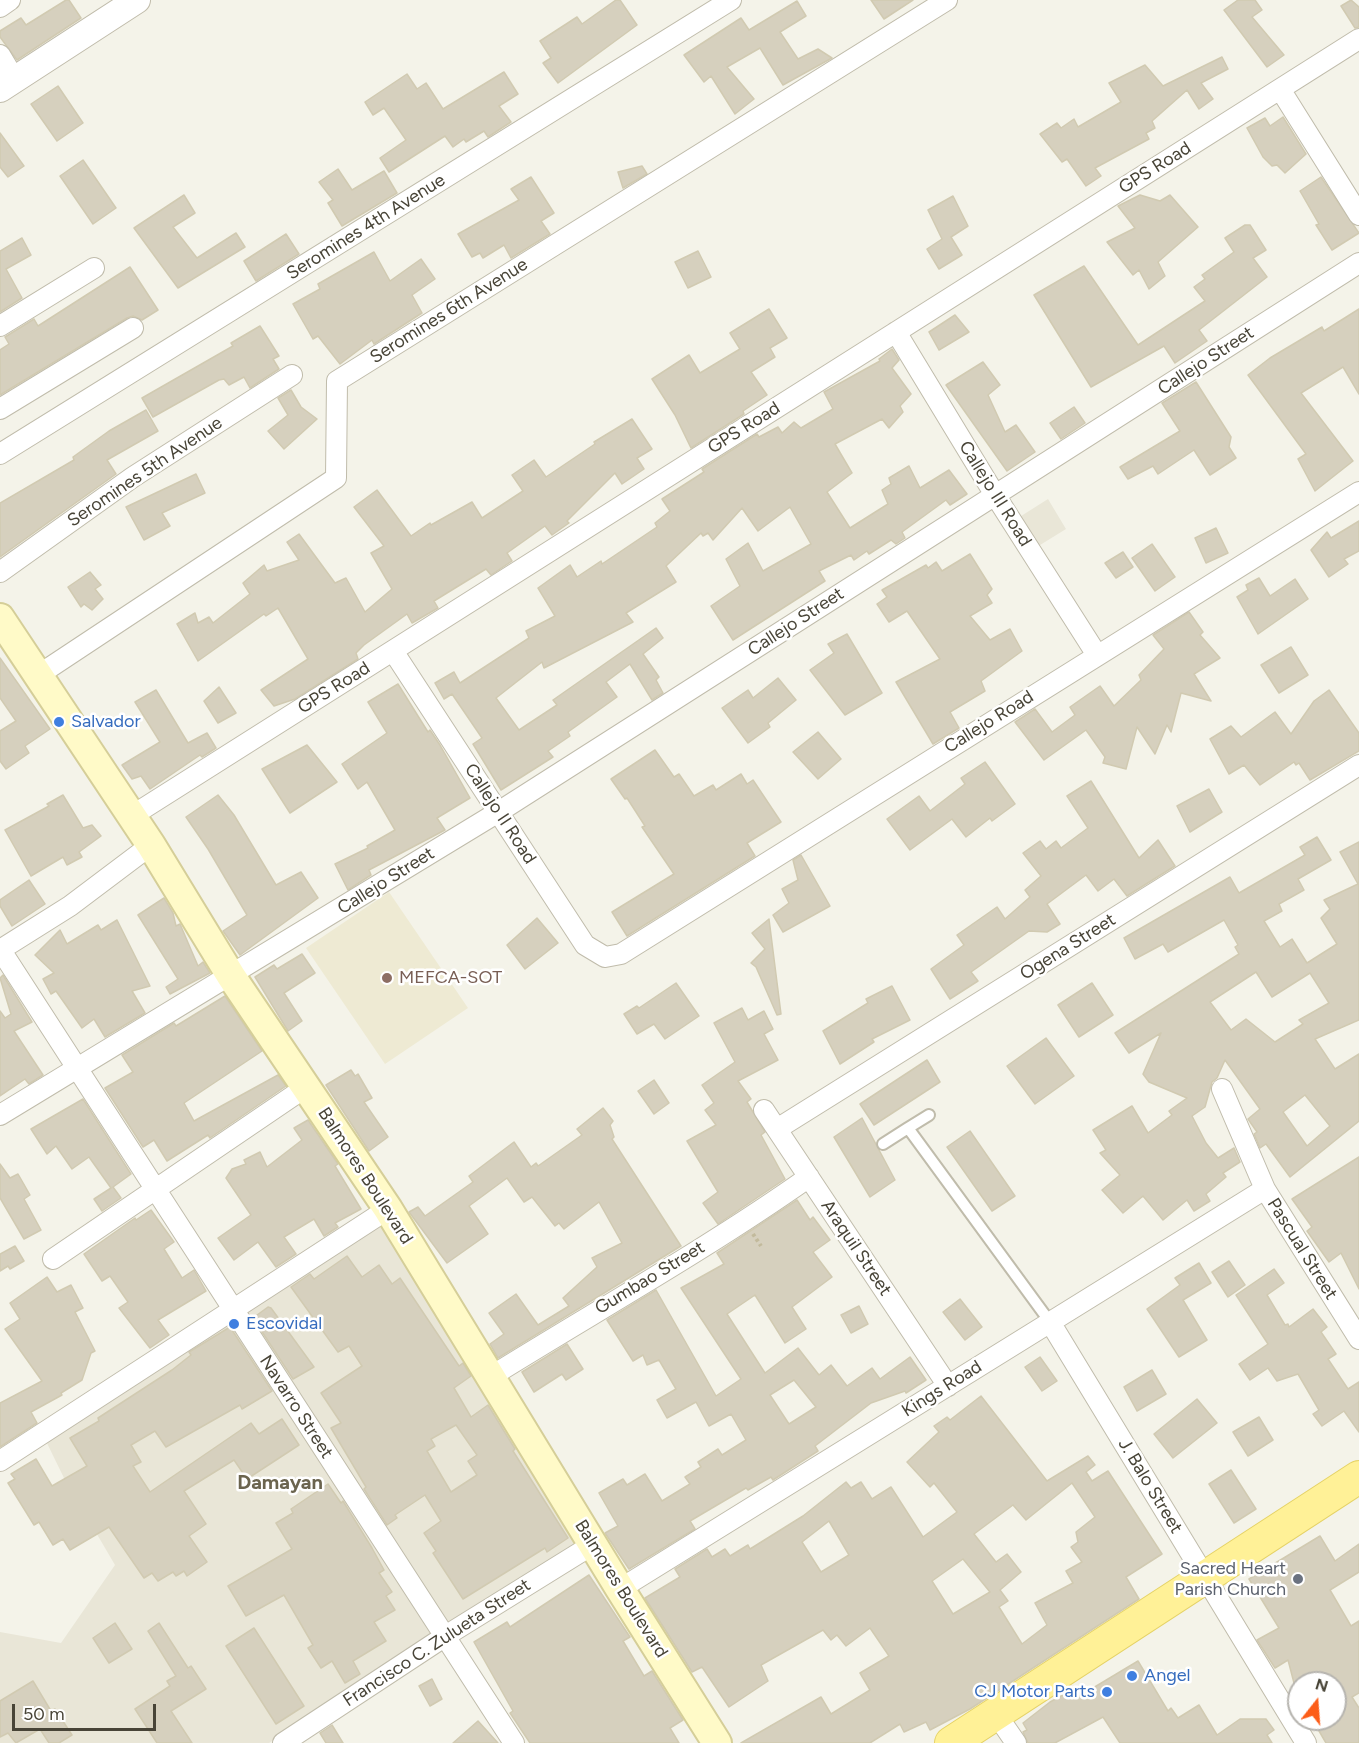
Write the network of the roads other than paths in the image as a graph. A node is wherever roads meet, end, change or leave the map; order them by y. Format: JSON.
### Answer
{"nodes":[{"id":1,"x":9,"y":0,"type":"edge"},
{"id":2,"x":137,"y":0,"type":"edge"},
{"id":3,"x":731,"y":0,"type":"edge"},
{"id":4,"x":947,"y":0,"type":"edge"},
{"id":5,"x":0,"y":7,"type":"edge"},
{"id":6,"x":1359,"y":39,"type":"edge"},
{"id":7,"x":0,"y":55,"type":"edge"},
{"id":8,"x":7,"y":84,"type":"edge"},
{"id":9,"x":1280,"y":89,"type":"junction"},
{"id":10,"x":1359,"y":215,"type":"edge"},
{"id":11,"x":1359,"y":263,"type":"edge"},
{"id":12,"x":94,"y":268,"type":"dead end"},
{"id":13,"x":0,"y":326,"type":"edge"},
{"id":14,"x":133,"y":328,"type":"dead end"},
{"id":15,"x":896,"y":332,"type":"junction"},
{"id":16,"x":292,"y":375,"type":"dead end"},
{"id":17,"x":0,"y":409,"type":"edge"},
{"id":18,"x":0,"y":454,"type":"edge"},
{"id":19,"x":1359,"y":492,"type":"edge"},
{"id":20,"x":995,"y":495,"type":"junction"},
{"id":21,"x":0,"y":572,"type":"edge"},
{"id":22,"x":0,"y":618,"type":"edge"},
{"id":23,"x":393,"y":651,"type":"junction"},
{"id":24,"x":1097,"y":655,"type":"junction"},
{"id":25,"x":37,"y":676,"type":"junction"},
{"id":26,"x":1359,"y":765,"type":"edge"},
{"id":27,"x":500,"y":811,"type":"junction"},
{"id":28,"x":130,"y":817,"type":"junction"},
{"id":29,"x":151,"y":845,"type":"junction"},
{"id":30,"x":0,"y":950,"type":"edge"},
{"id":31,"x":621,"y":954,"type":"joint"},
{"id":32,"x":231,"y":976,"type":"junction"},
{"id":33,"x":77,"y":1068,"type":"junction"},
{"id":34,"x":306,"y":1087,"type":"junction"},
{"id":35,"x":1222,"y":1089,"type":"dead end"},
{"id":36,"x":764,"y":1110,"type":"dead end"},
{"id":37,"x":0,"y":1115,"type":"edge"},
{"id":38,"x":929,"y":1115,"type":"dead end"},
{"id":39,"x":908,"y":1128,"type":"junction"},
{"id":40,"x":777,"y":1129,"type":"junction"},
{"id":41,"x":883,"y":1144,"type":"dead end"},
{"id":42,"x":809,"y":1177,"type":"junction"},
{"id":43,"x":155,"y":1188,"type":"junction"},
{"id":44,"x":1264,"y":1189,"type":"junction"},
{"id":45,"x":388,"y":1209,"type":"junction"},
{"id":46,"x":53,"y":1259,"type":"dead end"},
{"id":47,"x":233,"y":1311,"type":"junction"},
{"id":48,"x":1050,"y":1322,"type":"junction"},
{"id":49,"x":1359,"y":1339,"type":"edge"},
{"id":50,"x":490,"y":1377,"type":"junction"},
{"id":51,"x":948,"y":1386,"type":"junction"},
{"id":52,"x":0,"y":1461,"type":"edge"},
{"id":53,"x":1359,"y":1477,"type":"edge"},
{"id":54,"x":592,"y":1545,"type":"junction"},
{"id":55,"x":1205,"y":1578,"type":"junction"},
{"id":56,"x":620,"y":1589,"type":"junction"},
{"id":57,"x":447,"y":1635,"type":"junction"},
{"id":58,"x":996,"y":1714,"type":"junction"},
{"id":59,"x":283,"y":1743,"type":"edge"},
{"id":60,"x":514,"y":1743,"type":"edge"},
{"id":61,"x":717,"y":1743,"type":"edge"},
{"id":62,"x":951,"y":1743,"type":"edge"},
{"id":63,"x":1016,"y":1743,"type":"edge"},
{"id":64,"x":1306,"y":1743,"type":"edge"}],
"edges":[{"from":1,"to":5,"type":"street"},
{"from":2,"to":8,"type":"street"},
{"from":3,"to":18,"type":"street","name":"Seromines 4th Avenue"},
{"from":4,"to":25,"type":"street","name":"Seromines 6th Avenue"},
{"from":6,"to":9,"type":"street","name":"GPS Road"},
{"from":7,"to":8,"type":"street"},
{"from":9,"to":10,"type":"street"},
{"from":9,"to":15,"type":"street","name":"GPS Road"},
{"from":11,"to":20,"type":"street","name":"Callejo Street"},
{"from":12,"to":13,"type":"street"},
{"from":14,"to":17,"type":"street"},
{"from":15,"to":20,"type":"street","name":"Callejo III Road"},
{"from":15,"to":23,"type":"street","name":"GPS Road"},
{"from":16,"to":21,"type":"street","name":"Seromines 5th Avenue"},
{"from":19,"to":24,"type":"street","name":"Callejo Road"},
{"from":20,"to":24,"type":"street","name":"Callejo III Road"},
{"from":20,"to":27,"type":"street","name":"Callejo Street"},
{"from":22,"to":25,"type":"main road","name":"Balmores Boulevard"},
{"from":23,"to":27,"type":"street","name":"Callejo II Road"},
{"from":23,"to":28,"type":"street","name":"GPS Road"},
{"from":24,"to":31,"type":"street","name":"Callejo Road"},
{"from":25,"to":28,"type":"main road","name":"Balmores Boulevard"},
{"from":26,"to":40,"type":"street","name":"Ogena Street"},
{"from":27,"to":31,"type":"street","name":"Callejo II Road"},
{"from":27,"to":32,"type":"street","name":"Callejo Street"},
{"from":28,"to":29,"type":"main road","name":"Balmores Boulevard"},
{"from":29,"to":30,"type":"street"},
{"from":29,"to":32,"type":"main road","name":"Balmores Boulevard"},
{"from":30,"to":33,"type":"street","name":"Navarro Street"},
{"from":32,"to":33,"type":"street","name":"Callejo Street"},
{"from":32,"to":34,"type":"main road","name":"Balmores Boulevard"},
{"from":33,"to":37,"type":"street","name":"Callejo Street"},
{"from":33,"to":43,"type":"street","name":"Navarro Street"},
{"from":34,"to":43,"type":"street"},
{"from":34,"to":45,"type":"main road","name":"Balmores Boulevard"},
{"from":35,"to":44,"type":"street","name":"Pascual Street"},
{"from":36,"to":40,"type":"street","name":"Araquil Street"},
{"from":38,"to":39,"type":"lane"},
{"from":39,"to":41,"type":"lane"},
{"from":39,"to":48,"type":"lane"},
{"from":40,"to":42,"type":"street","name":"Araquil Street"},
{"from":42,"to":50,"type":"street","name":"Gumbao Street"},
{"from":42,"to":51,"type":"street","name":"Araquil Street"},
{"from":43,"to":46,"type":"street"},
{"from":43,"to":47,"type":"street","name":"Navarro Street"},
{"from":44,"to":48,"type":"street","name":"Kings Road"},
{"from":44,"to":49,"type":"street","name":"Pascual Street"},
{"from":45,"to":47,"type":"street"},
{"from":45,"to":50,"type":"main road","name":"Balmores Boulevard"},
{"from":47,"to":52,"type":"street"},
{"from":47,"to":57,"type":"street","name":"Navarro Street"},
{"from":48,"to":51,"type":"street","name":"Kings Road"},
{"from":48,"to":55,"type":"street","name":"J. Balo Street"},
{"from":50,"to":54,"type":"main road","name":"Balmores Boulevard"},
{"from":51,"to":56,"type":"street","name":"Kings Road"},
{"from":53,"to":55,"type":"main road"},
{"from":54,"to":56,"type":"main road","name":"Balmores Boulevard"},
{"from":54,"to":57,"type":"street","name":"Francisco C. Zulueta Street"},
{"from":55,"to":58,"type":"main road"},
{"from":55,"to":64,"type":"street","name":"J. Balo Street"},
{"from":56,"to":61,"type":"main road","name":"Balmores Boulevard"},
{"from":57,"to":59,"type":"street","name":"Francisco C. Zulueta Street"},
{"from":57,"to":60,"type":"street","name":"Navarro Street"},
{"from":58,"to":62,"type":"main road"},
{"from":58,"to":63,"type":"street"}]}
